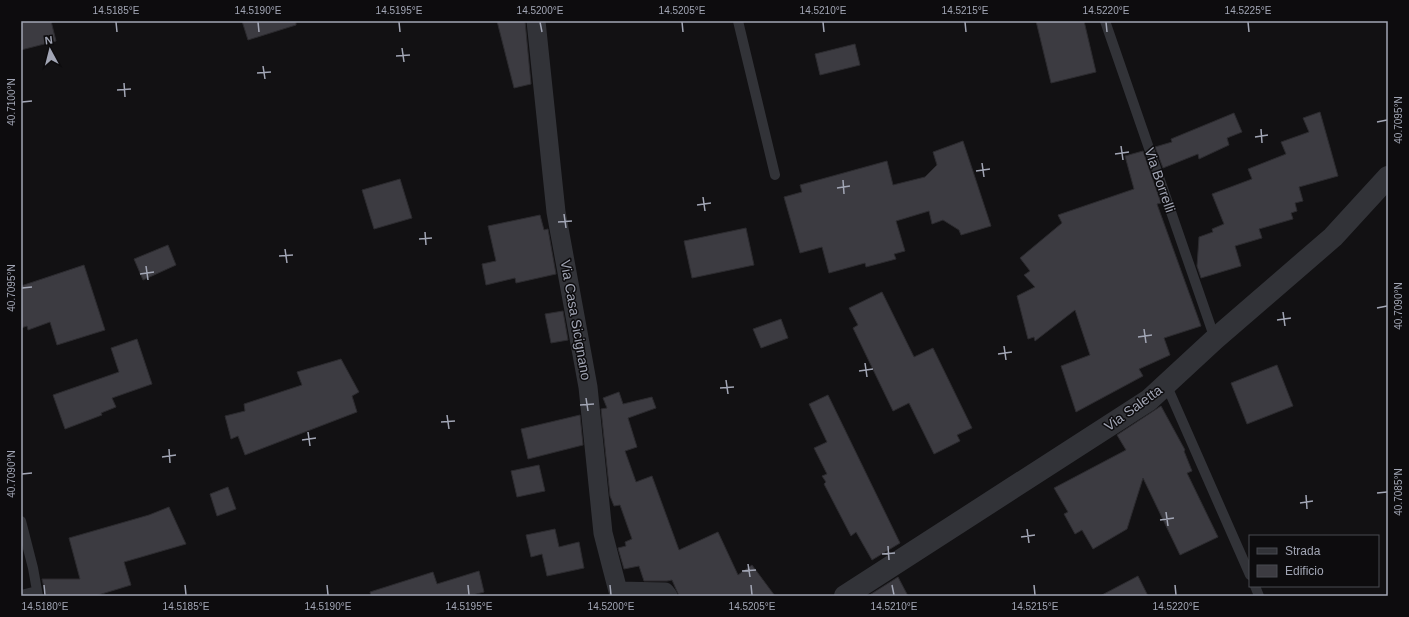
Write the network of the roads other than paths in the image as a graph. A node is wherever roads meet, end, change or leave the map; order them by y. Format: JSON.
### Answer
{"nodes":[{"id":1,"x":536,"y":21,"type":"edge"},
{"id":2,"x":738,"y":21,"type":"edge"},
{"id":3,"x":1105,"y":21,"type":"edge"},
{"id":4,"x":775,"y":175,"type":"dead end"},
{"id":5,"x":1388,"y":177,"type":"edge"},
{"id":6,"x":1215,"y":339,"type":"junction"},
{"id":7,"x":1166,"y":384,"type":"junction"},
{"id":8,"x":21,"y":521,"type":"edge"},
{"id":9,"x":1249,"y":573,"type":"edge"},
{"id":10,"x":38,"y":593,"type":"edge"},
{"id":11,"x":21,"y":595,"type":"edge"},
{"id":12,"x":668,"y":596,"type":"edge"},
{"id":13,"x":844,"y":596,"type":"edge"}],
"edges":[{"from":1,"to":12,"type":"street","name":"Via Casa Sicignano"},
{"from":2,"to":4,"type":"lane"},
{"from":3,"to":6,"type":"lane","name":"Via Borrelli"},
{"from":5,"to":6,"type":"street","name":"Via Saletta"},
{"from":6,"to":7,"type":"street","name":"Via Saletta"},
{"from":7,"to":9,"type":"lane"},
{"from":7,"to":13,"type":"street","name":"Via Saletta"},
{"from":8,"to":10,"type":"lane"},
{"from":10,"to":11,"type":"lane"}]}
